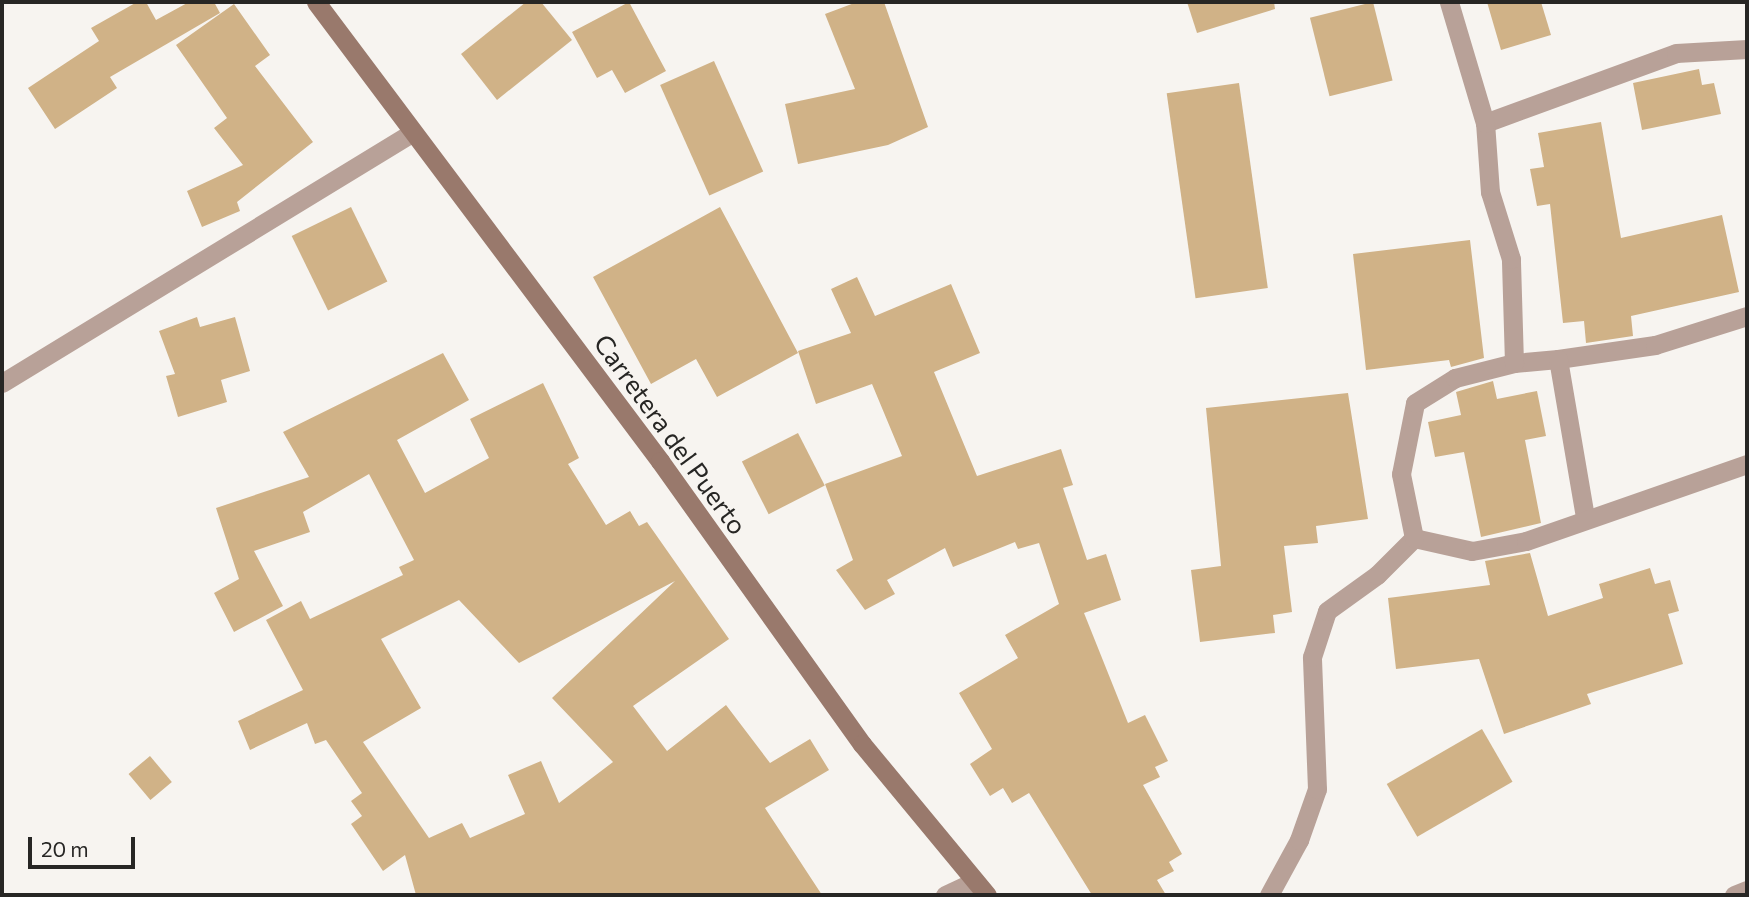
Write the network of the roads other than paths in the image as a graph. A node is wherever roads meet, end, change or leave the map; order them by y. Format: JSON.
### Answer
{"nodes":[{"id":1,"x":316,"y":2,"type":"edge"},
{"id":2,"x":1449,"y":2,"type":"edge"},
{"id":3,"x":1747,"y":49,"type":"edge"},
{"id":4,"x":1485,"y":123,"type":"junction"},
{"id":5,"x":412,"y":133,"type":"junction"},
{"id":6,"x":1747,"y":316,"type":"edge"},
{"id":7,"x":1558,"y":359,"type":"junction"},
{"id":8,"x":1514,"y":363,"type":"junction"},
{"id":9,"x":2,"y":383,"type":"edge"},
{"id":10,"x":1747,"y":464,"type":"edge"},
{"id":11,"x":1585,"y":517,"type":"junction"},
{"id":12,"x":1414,"y":538,"type":"junction"},
{"id":13,"x":981,"y":888,"type":"edge"},
{"id":14,"x":1747,"y":890,"type":"edge"},
{"id":15,"x":945,"y":895,"type":"edge"},
{"id":16,"x":1269,"y":895,"type":"edge"},
{"id":17,"x":1734,"y":895,"type":"edge"}],
"edges":[{"from":1,"to":5,"type":"main road","name":"Carretera del Puerto"},
{"from":2,"to":4,"type":"street"},
{"from":3,"to":4,"type":"street"},
{"from":4,"to":8,"type":"street"},
{"from":5,"to":9,"type":"street"},
{"from":5,"to":13,"type":"main road","name":"Carretera del Puerto"},
{"from":6,"to":7,"type":"street"},
{"from":7,"to":8,"type":"street"},
{"from":7,"to":11,"type":"street"},
{"from":8,"to":12,"type":"street"},
{"from":10,"to":11,"type":"street"},
{"from":11,"to":12,"type":"street"},
{"from":12,"to":16,"type":"street"},
{"from":13,"to":15,"type":"street"},
{"from":14,"to":17,"type":"street"}]}
